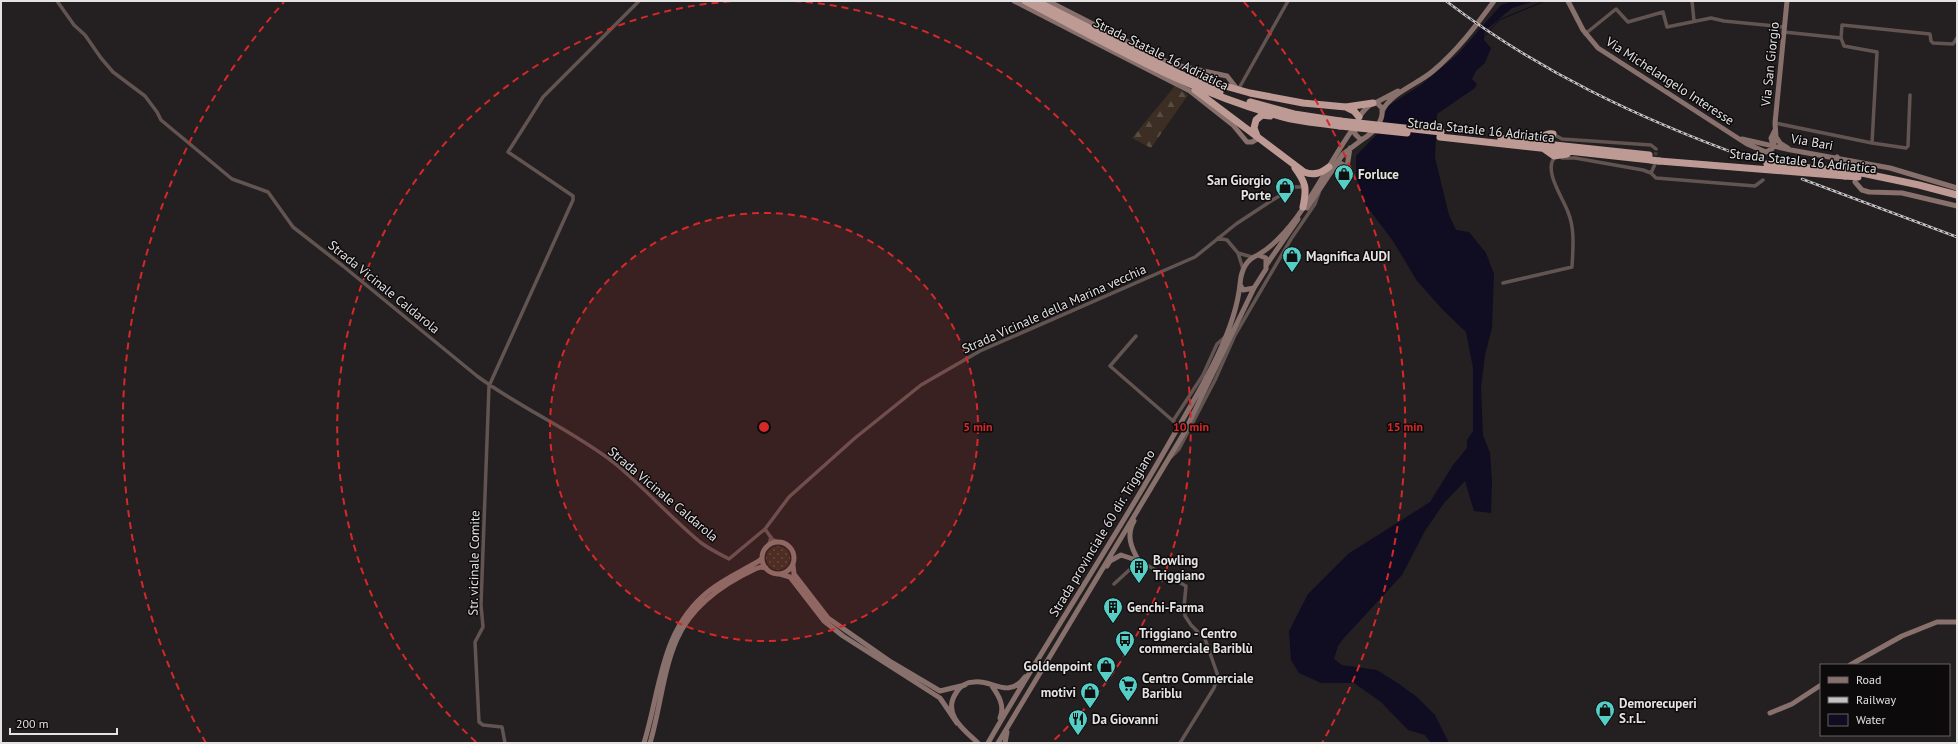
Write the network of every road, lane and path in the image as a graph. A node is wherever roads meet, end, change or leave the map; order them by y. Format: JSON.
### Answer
{"nodes":[{"id":1,"x":57,"y":1,"type":"edge"},
{"id":2,"x":639,"y":1,"type":"edge"},
{"id":3,"x":1014,"y":1,"type":"edge"},
{"id":4,"x":1025,"y":1,"type":"edge"},
{"id":5,"x":1036,"y":1,"type":"edge"},
{"id":6,"x":1048,"y":1,"type":"edge"},
{"id":7,"x":1288,"y":1,"type":"edge"},
{"id":8,"x":1494,"y":1,"type":"edge"},
{"id":9,"x":1692,"y":1,"type":"edge"},
{"id":10,"x":1787,"y":1,"type":"edge"},
{"id":11,"x":1569,"y":2,"type":"edge"},
{"id":12,"x":1694,"y":21,"type":"junction"},
{"id":13,"x":1784,"y":30,"type":"junction"},
{"id":14,"x":1585,"y":34,"type":"junction"},
{"id":15,"x":1841,"y":38,"type":"junction"},
{"id":16,"x":1957,"y":38,"type":"edge"},
{"id":17,"x":1440,"y":65,"type":"junction"},
{"id":18,"x":1177,"y":75,"type":"junction"},
{"id":19,"x":1238,"y":90,"type":"junction"},
{"id":20,"x":1263,"y":95,"type":"junction"},
{"id":21,"x":1910,"y":95,"type":"dead end"},
{"id":22,"x":1280,"y":99,"type":"junction"},
{"id":23,"x":1374,"y":103,"type":"junction"},
{"id":24,"x":1272,"y":106,"type":"junction"},
{"id":25,"x":1346,"y":107,"type":"junction"},
{"id":26,"x":1382,"y":111,"type":"junction"},
{"id":27,"x":1284,"y":117,"type":"junction"},
{"id":28,"x":1359,"y":117,"type":"junction"},
{"id":29,"x":1775,"y":123,"type":"junction"},
{"id":30,"x":1340,"y":124,"type":"junction"},
{"id":31,"x":1356,"y":125,"type":"junction"},
{"id":32,"x":1441,"y":134,"type":"junction"},
{"id":33,"x":1553,"y":134,"type":"junction"},
{"id":34,"x":1736,"y":137,"type":"junction"},
{"id":35,"x":1773,"y":137,"type":"junction"},
{"id":36,"x":1259,"y":138,"type":"junction"},
{"id":37,"x":1363,"y":139,"type":"junction"},
{"id":38,"x":1501,"y":139,"type":"junction"},
{"id":39,"x":1758,"y":143,"type":"junction"},
{"id":40,"x":1872,"y":143,"type":"junction"},
{"id":41,"x":1773,"y":146,"type":"junction"},
{"id":42,"x":1350,"y":148,"type":"junction"},
{"id":43,"x":1542,"y":148,"type":"junction"},
{"id":44,"x":1578,"y":150,"type":"junction"},
{"id":45,"x":1790,"y":150,"type":"junction"},
{"id":46,"x":1554,"y":157,"type":"junction"},
{"id":47,"x":1655,"y":157,"type":"junction"},
{"id":48,"x":1837,"y":157,"type":"junction"},
{"id":49,"x":1847,"y":159,"type":"junction"},
{"id":50,"x":1292,"y":164,"type":"junction"},
{"id":51,"x":1332,"y":166,"type":"junction"},
{"id":52,"x":1846,"y":171,"type":"junction"},
{"id":53,"x":1651,"y":173,"type":"junction"},
{"id":54,"x":1857,"y":177,"type":"junction"},
{"id":55,"x":1763,"y":180,"type":"dead end"},
{"id":56,"x":1306,"y":187,"type":"junction"},
{"id":57,"x":1957,"y":188,"type":"edge"},
{"id":58,"x":1319,"y":190,"type":"junction"},
{"id":59,"x":1957,"y":195,"type":"edge"},
{"id":60,"x":1957,"y":200,"type":"edge"},
{"id":61,"x":1957,"y":206,"type":"edge"},
{"id":62,"x":1303,"y":207,"type":"junction"},
{"id":63,"x":1228,"y":231,"type":"junction"},
{"id":64,"x":1218,"y":238,"type":"junction"},
{"id":65,"x":1227,"y":240,"type":"junction"},
{"id":66,"x":1238,"y":253,"type":"junction"},
{"id":67,"x":1258,"y":255,"type":"junction"},
{"id":68,"x":1252,"y":257,"type":"junction"},
{"id":69,"x":1267,"y":264,"type":"junction"},
{"id":70,"x":1243,"y":269,"type":"junction"},
{"id":71,"x":1261,"y":278,"type":"junction"},
{"id":72,"x":1266,"y":282,"type":"junction"},
{"id":73,"x":1503,"y":283,"type":"dead end"},
{"id":74,"x":1240,"y":284,"type":"junction"},
{"id":75,"x":1254,"y":288,"type":"junction"},
{"id":76,"x":1136,"y":336,"type":"dead end"},
{"id":77,"x":1225,"y":337,"type":"junction"},
{"id":78,"x":490,"y":386,"type":"junction"},
{"id":79,"x":1173,"y":422,"type":"junction"},
{"id":80,"x":1179,"y":426,"type":"junction"},
{"id":81,"x":1167,"y":460,"type":"junction"},
{"id":82,"x":1145,"y":497,"type":"junction"},
{"id":83,"x":765,"y":529,"type":"junction"},
{"id":84,"x":771,"y":537,"type":"junction"},
{"id":85,"x":778,"y":542,"type":"junction"},
{"id":86,"x":769,"y":544,"type":"junction"},
{"id":87,"x":762,"y":558,"type":"junction"},
{"id":88,"x":729,"y":559,"type":"joint"},
{"id":89,"x":1139,"y":561,"type":"junction"},
{"id":90,"x":793,"y":565,"type":"junction"},
{"id":91,"x":766,"y":568,"type":"junction"},
{"id":92,"x":780,"y":574,"type":"junction"},
{"id":93,"x":1114,"y":584,"type":"dead end"},
{"id":94,"x":1087,"y":593,"type":"junction"},
{"id":95,"x":1957,"y":622,"type":"edge"},
{"id":96,"x":1049,"y":643,"type":"junction"},
{"id":97,"x":1852,"y":664,"type":"edge"},
{"id":98,"x":965,"y":685,"type":"junction"},
{"id":99,"x":992,"y":686,"type":"junction"},
{"id":100,"x":1820,"y":686,"type":"edge"},
{"id":101,"x":1770,"y":713,"type":"dead end"},
{"id":102,"x":1012,"y":720,"type":"junction"},
{"id":103,"x":957,"y":723,"type":"junction"},
{"id":104,"x":996,"y":729,"type":"junction"},
{"id":105,"x":505,"y":743,"type":"edge"},
{"id":106,"x":644,"y":743,"type":"edge"},
{"id":107,"x":650,"y":743,"type":"edge"},
{"id":108,"x":978,"y":743,"type":"edge"},
{"id":109,"x":988,"y":743,"type":"edge"},
{"id":110,"x":998,"y":743,"type":"edge"},
{"id":111,"x":1005,"y":743,"type":"edge"},
{"id":112,"x":1180,"y":743,"type":"edge"}],
"edges":[{"from":1,"to":78,"type":"street","name":"Strada Vicinale Caldarola"},
{"from":2,"to":78,"type":"street"},
{"from":3,"to":36,"type":"main road"},
{"from":4,"to":18,"type":"highway","name":"Strada Statale 16 Adriatica"},
{"from":5,"to":18,"type":"highway","name":"Strada Statale 16 Adriatica"},
{"from":6,"to":19,"type":"main road"},
{"from":7,"to":19,"type":"street"},
{"from":8,"to":17,"type":"main road"},
{"from":9,"to":12,"type":"street"},
{"from":10,"to":13,"type":"main road","name":"Via San Giorgio"},
{"from":11,"to":14,"type":"main road","name":"Via Michelangelo Interesse"},
{"from":12,"to":13,"type":"street"},
{"from":12,"to":14,"type":"street"},
{"from":13,"to":15,"type":"street"},
{"from":13,"to":29,"type":"main road","name":"Via San Giorgio"},
{"from":14,"to":34,"type":"main road","name":"Via Michelangelo Interesse"},
{"from":15,"to":16,"type":"street"},
{"from":15,"to":40,"type":"street"},
{"from":17,"to":23,"type":"main road"},
{"from":17,"to":26,"type":"main road"},
{"from":18,"to":19,"type":"highway"},
{"from":18,"to":24,"type":"highway","name":"Strada Statale 16 Adriatica"},
{"from":18,"to":27,"type":"highway","name":"Strada Statale 16 Adriatica"},
{"from":18,"to":36,"type":"highway"},
{"from":19,"to":20,"type":"highway"},
{"from":20,"to":22,"type":"highway"},
{"from":20,"to":24,"type":"highway"},
{"from":21,"to":40,"type":"street"},
{"from":22,"to":24,"type":"highway"},
{"from":22,"to":25,"type":"highway"},
{"from":23,"to":25,"type":"highway"},
{"from":23,"to":26,"type":"main road"},
{"from":23,"to":28,"type":"main road"},
{"from":24,"to":30,"type":"highway","name":"Strada Statale 16 Adriatica"},
{"from":25,"to":28,"type":"highway"},
{"from":26,"to":37,"type":"main road"},
{"from":27,"to":30,"type":"highway","name":"Strada Statale 16 Adriatica"},
{"from":27,"to":36,"type":"highway"},
{"from":28,"to":31,"type":"main road"},
{"from":29,"to":35,"type":"main road","name":"Via San Giorgio"},
{"from":29,"to":40,"type":"street"},
{"from":30,"to":32,"type":"highway","name":"Strada Statale 16 Adriatica","bridge":true},
{"from":31,"to":37,"type":"main road"},
{"from":31,"to":51,"type":"main road"},
{"from":32,"to":38,"type":"highway","name":"Strada Statale 16 Adriatica"},
{"from":32,"to":43,"type":"highway","name":"Strada Statale 16 Adriatica"},
{"from":33,"to":38,"type":"highway"},
{"from":33,"to":44,"type":"highway"},
{"from":33,"to":47,"type":"street"},
{"from":34,"to":39,"type":"main road","name":"Via Michelangelo Interesse"},
{"from":34,"to":41,"type":"main road","name":"Via Michelangelo Interesse"},
{"from":35,"to":39,"type":"main road"},
{"from":35,"to":41,"type":"main road","name":"Via San Giorgio"},
{"from":35,"to":45,"type":"main road"},
{"from":36,"to":50,"type":"highway"},
{"from":37,"to":42,"type":"main road"},
{"from":38,"to":44,"type":"highway","name":"Strada Statale 16 Adriatica"},
{"from":39,"to":41,"type":"main road","name":"Via Michelangelo Interesse"},
{"from":41,"to":45,"type":"main road","name":"Via Bari"},
{"from":42,"to":51,"type":"main road"},
{"from":42,"to":51,"type":"main road"},
{"from":43,"to":44,"type":"highway","name":"Strada Statale 16 Adriatica"},
{"from":43,"to":46,"type":"highway"},
{"from":44,"to":46,"type":"highway"},
{"from":44,"to":47,"type":"highway","name":"Strada Statale 16 Adriatica"},
{"from":45,"to":48,"type":"main road","name":"Via Bari"},
{"from":46,"to":53,"type":"street"},
{"from":46,"to":73,"type":"street"},
{"from":47,"to":52,"type":"highway","name":"Strada Statale 16 Adriatica"},
{"from":47,"to":53,"type":"street"},
{"from":48,"to":49,"type":"main road","name":"Via Bari"},
{"from":48,"to":52,"type":"main road"},
{"from":49,"to":52,"type":"main road"},
{"from":49,"to":57,"type":"main road","name":"Via Bari"},
{"from":50,"to":51,"type":"highway"},
{"from":50,"to":56,"type":"highway"},
{"from":51,"to":58,"type":"main road"},
{"from":51,"to":62,"type":"main road"},
{"from":52,"to":54,"type":"highway","name":"Strada Statale 16 Adriatica","bridge":true},
{"from":53,"to":55,"type":"street"},
{"from":54,"to":59,"type":"highway","name":"Strada Statale 16 Adriatica"},
{"from":54,"to":60,"type":"highway","name":"Strada Statale 16 Adriatica"},
{"from":54,"to":61,"type":"main road"},
{"from":56,"to":62,"type":"highway"},
{"from":56,"to":63,"type":"street","name":"Strada Vicinale della Marina vecchia"},
{"from":58,"to":69,"type":"main road"},
{"from":58,"to":72,"type":"street"},
{"from":62,"to":67,"type":"main road"},
{"from":63,"to":64,"type":"street","name":"Strada Vicinale della Marina vecchia"},
{"from":63,"to":65,"type":"street"},
{"from":64,"to":65,"type":"street"},
{"from":64,"to":83,"type":"street","name":"Strada Vicinale della Marina vecchia"},
{"from":65,"to":66,"type":"street"},
{"from":66,"to":68,"type":"street"},
{"from":66,"to":70,"type":"street"},
{"from":67,"to":68,"type":"main road"},
{"from":67,"to":69,"type":"main road"},
{"from":68,"to":70,"type":"main road"},
{"from":69,"to":71,"type":"main road"},
{"from":70,"to":74,"type":"main road","name":"Strada provinciale 60 dir. Triggiano"},
{"from":71,"to":72,"type":"street"},
{"from":71,"to":75,"type":"main road"},
{"from":72,"to":81,"type":"street"},
{"from":74,"to":75,"type":"main road"},
{"from":74,"to":77,"type":"main road","name":"Strada provinciale 60 dir. Triggiano"},
{"from":75,"to":81,"type":"main road"},
{"from":76,"to":79,"type":"street"},
{"from":77,"to":79,"type":"street"},
{"from":77,"to":80,"type":"main road","name":"Strada provinciale 60 dir. Triggiano"},
{"from":78,"to":88,"type":"street","name":"Strada Vicinale Caldarola"},
{"from":78,"to":105,"type":"street","name":"Str. vicinale Comite"},
{"from":79,"to":80,"type":"street"},
{"from":80,"to":96,"type":"main road","name":"Strada provinciale 60 dir. Triggiano"},
{"from":81,"to":82,"type":"main road"},
{"from":82,"to":89,"type":"main road"},
{"from":82,"to":94,"type":"main road"},
{"from":83,"to":84,"type":"street"},
{"from":83,"to":88,"type":"street","name":"Strada Vicinale della Marina vecchia"},
{"from":84,"to":85,"type":"street"},
{"from":84,"to":86,"type":"street"},
{"from":85,"to":86,"type":"main road"},
{"from":85,"to":90,"type":"main road"},
{"from":86,"to":87,"type":"main road"},
{"from":87,"to":91,"type":"main road"},
{"from":87,"to":106,"type":"main road"},
{"from":89,"to":93,"type":"street"},
{"from":89,"to":94,"type":"main road"},
{"from":89,"to":112,"type":"street"},
{"from":90,"to":92,"type":"main road"},
{"from":90,"to":98,"type":"main road"},
{"from":91,"to":92,"type":"main road"},
{"from":91,"to":107,"type":"main road"},
{"from":92,"to":103,"type":"main road"},
{"from":94,"to":102,"type":"main road"},
{"from":95,"to":97,"type":"main road"},
{"from":96,"to":99,"type":"main road"},
{"from":96,"to":104,"type":"main road","name":"Strada provinciale 60 dir. Triggiano"},
{"from":98,"to":99,"type":"main road"},
{"from":98,"to":103,"type":"main road"},
{"from":99,"to":104,"type":"main road"},
{"from":100,"to":101,"type":"main road"},
{"from":102,"to":110,"type":"main road"},
{"from":102,"to":111,"type":"main road"},
{"from":103,"to":108,"type":"main road"},
{"from":104,"to":109,"type":"main road","name":"Strada provinciale 60 dir. Triggiano"}]}
